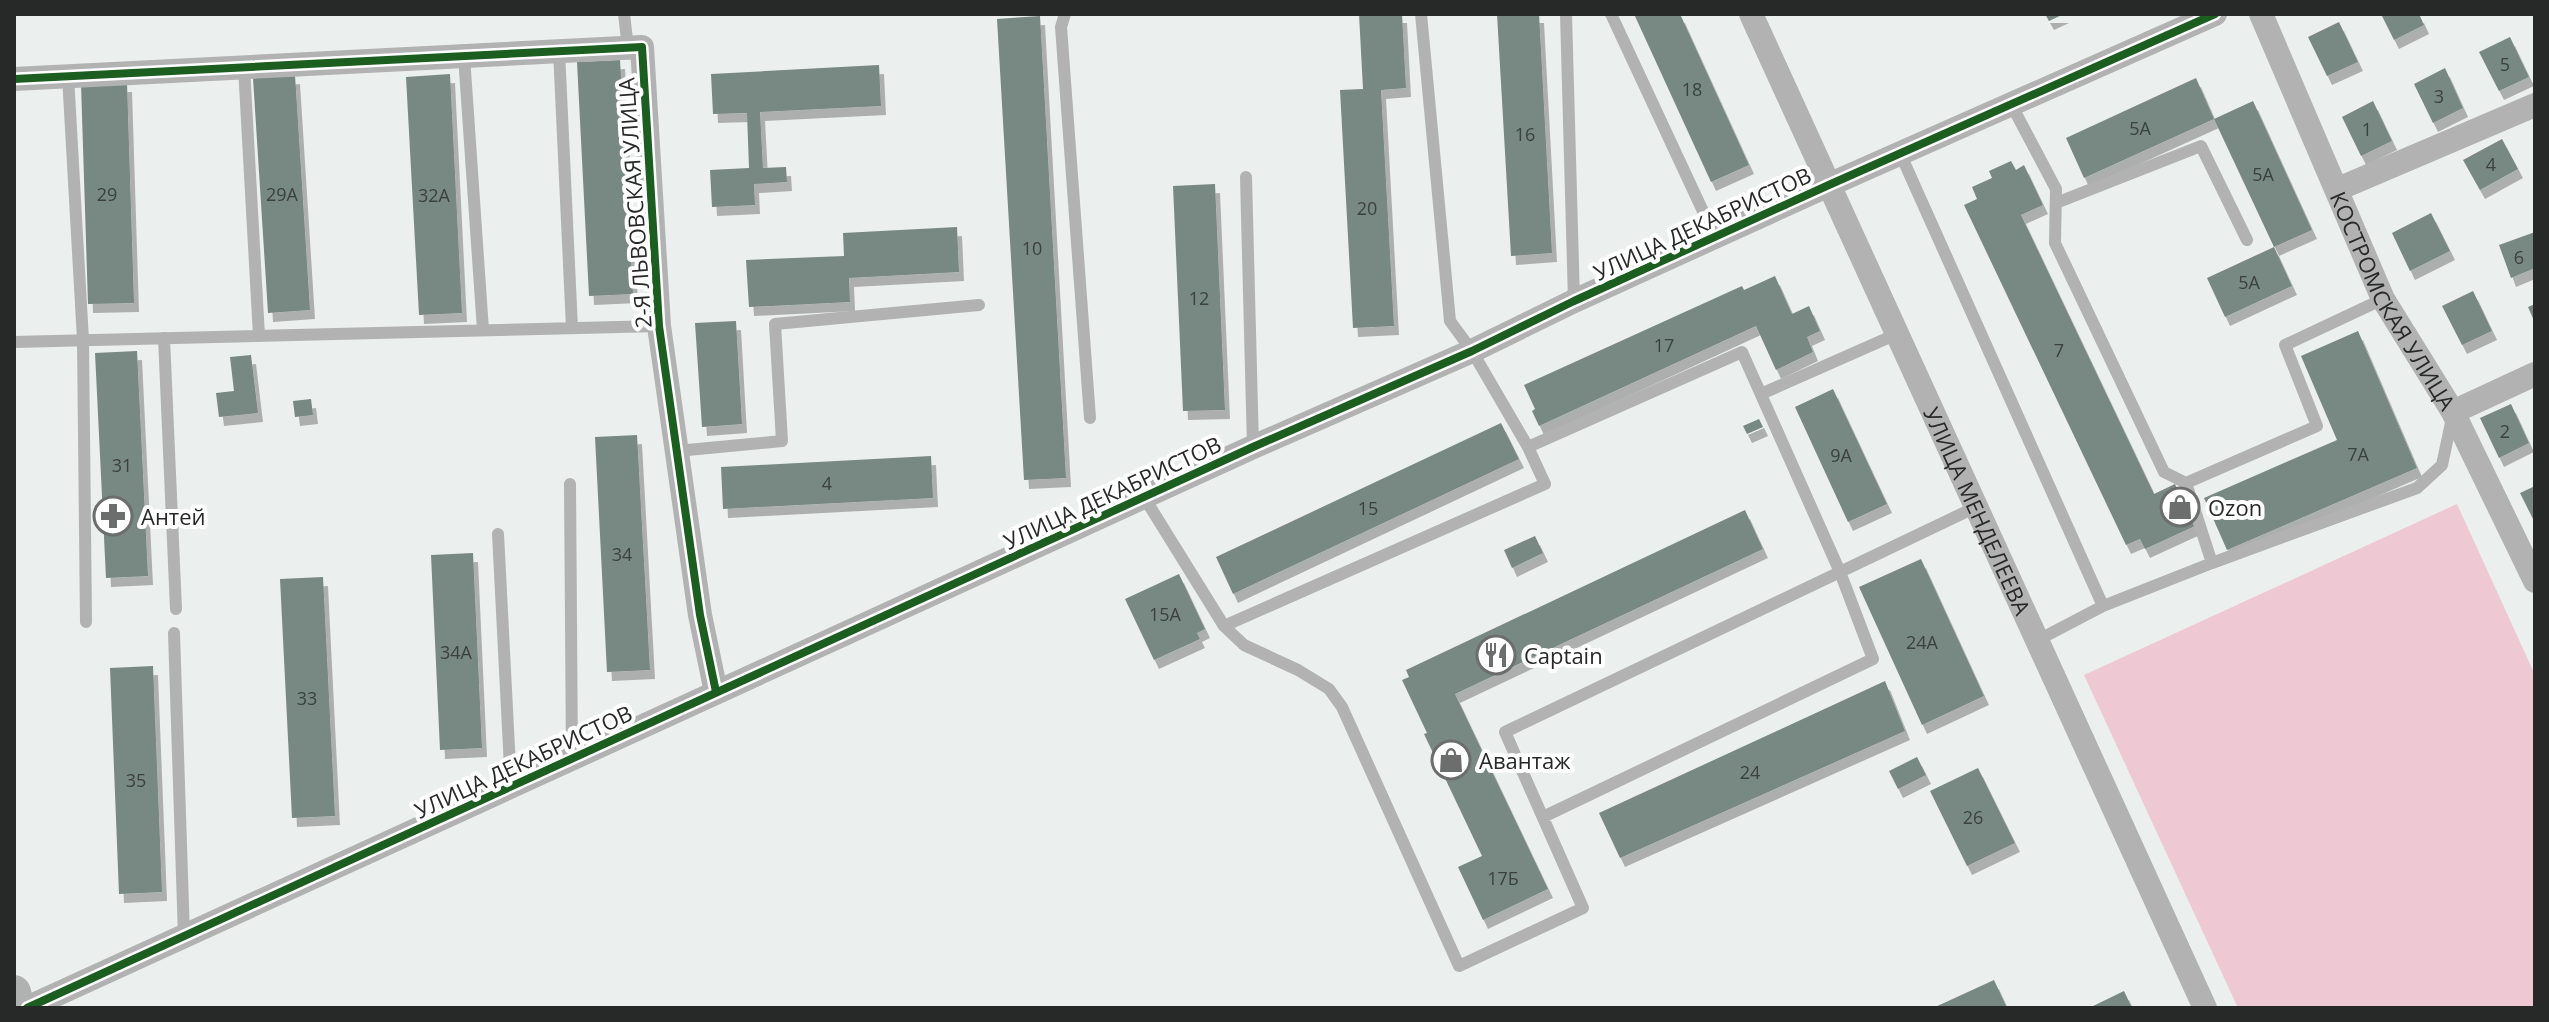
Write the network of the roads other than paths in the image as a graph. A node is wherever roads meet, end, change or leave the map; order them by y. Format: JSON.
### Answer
{"nodes":[{"id":1,"x":624,"y":14,"type":"edge"},
{"id":2,"x":1065,"y":14,"type":"edge"},
{"id":3,"x":1421,"y":14,"type":"edge"},
{"id":4,"x":1566,"y":14,"type":"edge"},
{"id":5,"x":1611,"y":14,"type":"edge"},
{"id":6,"x":1751,"y":14,"type":"edge"},
{"id":7,"x":2215,"y":14,"type":"edge"},
{"id":8,"x":2261,"y":14,"type":"edge"},
{"id":9,"x":628,"y":48,"type":"junction"},
{"id":10,"x":559,"y":51,"type":"junction"},
{"id":11,"x":464,"y":56,"type":"junction"},
{"id":12,"x":244,"y":67,"type":"junction"},
{"id":13,"x":68,"y":76,"type":"junction"},
{"id":14,"x":14,"y":79,"type":"edge"},
{"id":15,"x":2011,"y":104,"type":"junction"},
{"id":16,"x":2535,"y":105,"type":"edge"},
{"id":17,"x":1900,"y":153,"type":"junction"},
{"id":18,"x":1246,"y":177,"type":"dead end"},
{"id":19,"x":1831,"y":184,"type":"junction"},
{"id":20,"x":2338,"y":189,"type":"junction"},
{"id":21,"x":2056,"y":203,"type":"junction"},
{"id":22,"x":1715,"y":237,"type":"junction"},
{"id":23,"x":2247,"y":240,"type":"dead end"},
{"id":24,"x":2383,"y":299,"type":"junction"},
{"id":25,"x":1574,"y":301,"type":"junction"},
{"id":26,"x":979,"y":305,"type":"dead end"},
{"id":27,"x":659,"y":326,"type":"junction"},
{"id":28,"x":572,"y":328,"type":"junction"},
{"id":29,"x":483,"y":330,"type":"junction"},
{"id":30,"x":1899,"y":333,"type":"junction"},
{"id":31,"x":259,"y":336,"type":"junction"},
{"id":32,"x":164,"y":338,"type":"junction"},
{"id":33,"x":83,"y":340,"type":"junction"},
{"id":34,"x":14,"y":342,"type":"edge"},
{"id":35,"x":1472,"y":351,"type":"junction"},
{"id":36,"x":2535,"y":374,"type":"edge"},
{"id":37,"x":1761,"y":394,"type":"junction"},
{"id":38,"x":2453,"y":412,"type":"junction"},
{"id":39,"x":1090,"y":418,"type":"dead end"},
{"id":40,"x":1253,"y":447,"type":"junction"},
{"id":41,"x":1528,"y":447,"type":"junction"},
{"id":42,"x":677,"y":451,"type":"junction"},
{"id":43,"x":2186,"y":483,"type":"junction"},
{"id":44,"x":570,"y":484,"type":"dead end"},
{"id":45,"x":1144,"y":497,"type":"junction"},
{"id":46,"x":1978,"y":506,"type":"junction"},
{"id":47,"x":498,"y":534,"type":"dead end"},
{"id":48,"x":2212,"y":563,"type":"junction"},
{"id":49,"x":1840,"y":572,"type":"junction"},
{"id":50,"x":2535,"y":581,"type":"edge"},
{"id":51,"x":2103,"y":606,"type":"junction"},
{"id":52,"x":176,"y":609,"type":"dead end"},
{"id":53,"x":86,"y":622,"type":"dead end"},
{"id":54,"x":1224,"y":626,"type":"junction"},
{"id":55,"x":174,"y":633,"type":"dead end"},
{"id":56,"x":2038,"y":640,"type":"junction"},
{"id":57,"x":716,"y":692,"type":"junction"},
{"id":58,"x":572,"y":759,"type":"junction"},
{"id":59,"x":511,"y":787,"type":"junction"},
{"id":60,"x":1543,"y":817,"type":"junction"},
{"id":61,"x":184,"y":936,"type":"junction"},
{"id":62,"x":14,"y":992,"type":"edge"},
{"id":63,"x":18,"y":1008,"type":"edge"},
{"id":64,"x":27,"y":1008,"type":"edge"},
{"id":65,"x":2205,"y":1008,"type":"edge"}],
"edges":[{"from":1,"to":9,"type":"lane"},
{"from":2,"to":39,"type":"lane"},
{"from":3,"to":35,"type":"lane"},
{"from":4,"to":25,"type":"lane"},
{"from":5,"to":22,"type":"lane"},
{"from":6,"to":19,"type":"street","name":"УЛИЦА МЕНДЕЛЕЕВА"},
{"from":7,"to":15,"type":"street","name":"УЛИЦА ДЕКАБРИСТОВ"},
{"from":8,"to":20,"type":"street","name":"КОСТРОМСКАЯ УЛИЦА"},
{"from":9,"to":10,"type":"street","name":"2-Я ЛЬВОВСКАЯ УЛИЦА"},
{"from":9,"to":27,"type":"street","name":"2-Я ЛЬВОВСКАЯ УЛИЦА"},
{"from":10,"to":11,"type":"street","name":"2-Я ЛЬВОВСКАЯ УЛИЦА"},
{"from":10,"to":28,"type":"lane"},
{"from":11,"to":12,"type":"street","name":"2-Я ЛЬВОВСКАЯ УЛИЦА"},
{"from":11,"to":29,"type":"lane"},
{"from":12,"to":13,"type":"street","name":"2-Я ЛЬВОВСКАЯ УЛИЦА"},
{"from":12,"to":31,"type":"lane"},
{"from":13,"to":14,"type":"street","name":"2-Я ЛЬВОВСКАЯ УЛИЦА"},
{"from":13,"to":33,"type":"lane"},
{"from":15,"to":17,"type":"street","name":"УЛИЦА ДЕКАБРИСТОВ"},
{"from":15,"to":21,"type":"lane"},
{"from":16,"to":20,"type":"street"},
{"from":17,"to":19,"type":"street","name":"УЛИЦА ДЕКАБРИСТОВ"},
{"from":17,"to":51,"type":"lane"},
{"from":18,"to":40,"type":"lane"},
{"from":19,"to":22,"type":"street","name":"УЛИЦА ДЕКАБРИСТОВ"},
{"from":19,"to":30,"type":"street","name":"УЛИЦА МЕНДЕЛЕЕВА"},
{"from":20,"to":24,"type":"street","name":"КОСТРОМСКАЯ УЛИЦА"},
{"from":21,"to":23,"type":"lane"},
{"from":21,"to":43,"type":"lane"},
{"from":22,"to":25,"type":"street","name":"УЛИЦА ДЕКАБРИСТОВ"},
{"from":24,"to":38,"type":"street","name":"КОСТРОМСКАЯ УЛИЦА"},
{"from":24,"to":43,"type":"lane"},
{"from":25,"to":35,"type":"street","name":"УЛИЦА ДЕКАБРИСТОВ"},
{"from":26,"to":42,"type":"lane"},
{"from":27,"to":28,"type":"lane"},
{"from":27,"to":42,"type":"street","name":"2-Я ЛЬВОВСКАЯ УЛИЦА"},
{"from":28,"to":29,"type":"lane"},
{"from":29,"to":31,"type":"lane"},
{"from":30,"to":37,"type":"lane"},
{"from":30,"to":46,"type":"street","name":"УЛИЦА МЕНДЕЛЕЕВА"},
{"from":31,"to":32,"type":"lane"},
{"from":32,"to":33,"type":"lane"},
{"from":32,"to":52,"type":"lane"},
{"from":33,"to":34,"type":"lane"},
{"from":33,"to":53,"type":"lane"},
{"from":35,"to":40,"type":"street","name":"УЛИЦА ДЕКАБРИСТОВ"},
{"from":35,"to":41,"type":"lane"},
{"from":36,"to":38,"type":"street"},
{"from":37,"to":41,"type":"lane"},
{"from":37,"to":49,"type":"lane"},
{"from":38,"to":48,"type":"lane"},
{"from":38,"to":50,"type":"street","name":"КОСТРОМСКАЯ УЛИЦА"},
{"from":40,"to":45,"type":"street","name":"УЛИЦА ДЕКАБРИСТОВ"},
{"from":41,"to":54,"type":"lane"},
{"from":42,"to":57,"type":"street","name":"2-Я ЛЬВОВСКАЯ УЛИЦА"},
{"from":43,"to":48,"type":"lane"},
{"from":44,"to":58,"type":"lane"},
{"from":45,"to":54,"type":"lane"},
{"from":45,"to":57,"type":"street","name":"УЛИЦА ДЕКАБРИСТОВ"},
{"from":46,"to":49,"type":"lane"},
{"from":46,"to":56,"type":"street","name":"УЛИЦА МЕНДЕЛЕЕВА"},
{"from":47,"to":59,"type":"lane"},
{"from":48,"to":51,"type":"lane"},
{"from":49,"to":60,"type":"lane"},
{"from":49,"to":60,"type":"lane"},
{"from":51,"to":56,"type":"lane"},
{"from":54,"to":60,"type":"lane"},
{"from":55,"to":61,"type":"lane"},
{"from":56,"to":65,"type":"street","name":"УЛИЦА МЕНДЕЛЕЕВА"},
{"from":57,"to":58,"type":"street","name":"УЛИЦА ДЕКАБРИСТОВ"},
{"from":58,"to":59,"type":"street","name":"УЛИЦА ДЕКАБРИСТОВ"},
{"from":59,"to":61,"type":"street","name":"УЛИЦА ДЕКАБРИСТОВ"},
{"from":61,"to":64,"type":"street","name":"УЛИЦА ДЕКАБРИСТОВ"},
{"from":62,"to":63,"type":"main road"}]}
